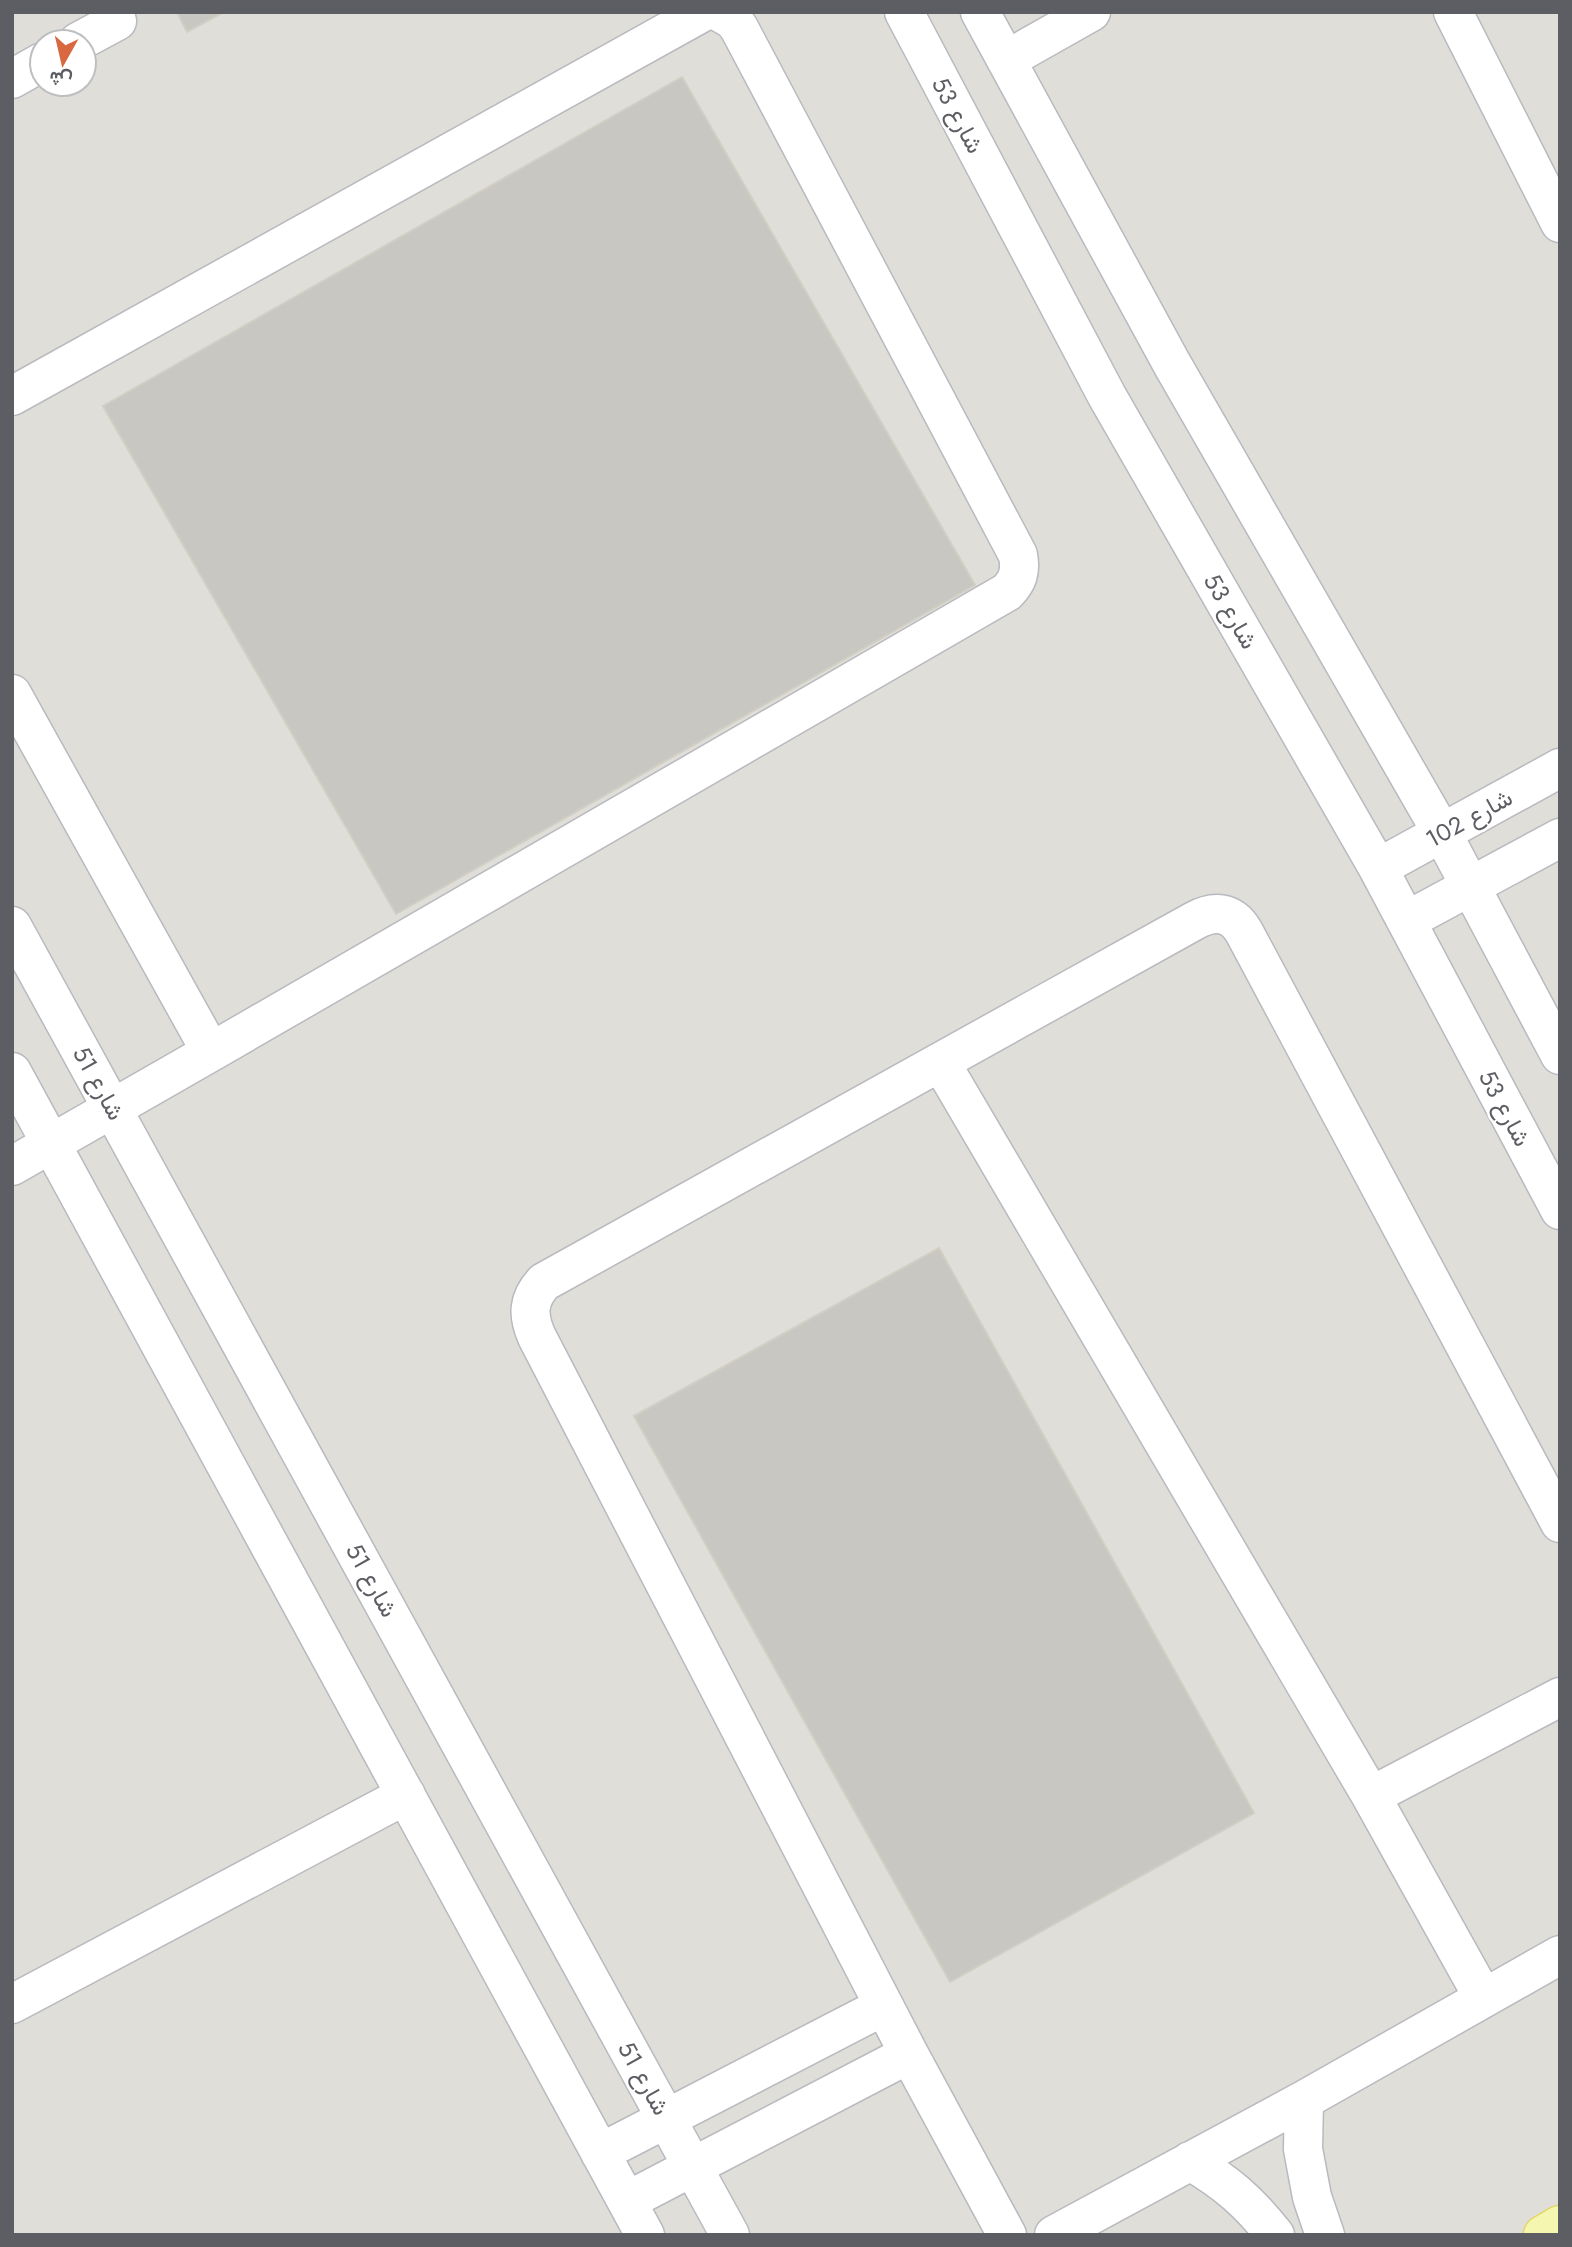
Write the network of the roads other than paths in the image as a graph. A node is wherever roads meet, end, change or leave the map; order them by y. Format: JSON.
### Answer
{"nodes":[{"id":1,"x":703,"y":12,"type":"edge"},
{"id":2,"x":719,"y":12,"type":"edge"},
{"id":3,"x":904,"y":12,"type":"edge"},
{"id":4,"x":980,"y":12,"type":"edge"},
{"id":5,"x":1091,"y":12,"type":"edge"},
{"id":6,"x":1453,"y":12,"type":"edge"},
{"id":7,"x":117,"y":21,"type":"dead end"},
{"id":8,"x":98,"y":32,"type":"edge"},
{"id":9,"x":1006,"y":60,"type":"junction"},
{"id":10,"x":28,"y":70,"type":"edge"},
{"id":11,"x":12,"y":79,"type":"edge"},
{"id":12,"x":1560,"y":223,"type":"edge"},
{"id":13,"x":12,"y":396,"type":"edge"},
{"id":14,"x":12,"y":694,"type":"edge"},
{"id":15,"x":1560,"y":768,"type":"edge"},
{"id":16,"x":1442,"y":833,"type":"junction"},
{"id":17,"x":1560,"y":838,"type":"edge"},
{"id":18,"x":1378,"y":868,"type":"junction"},
{"id":19,"x":1470,"y":886,"type":"junction"},
{"id":20,"x":1406,"y":921,"type":"junction"},
{"id":21,"x":12,"y":926,"type":"edge"},
{"id":22,"x":211,"y":1052,"type":"junction"},
{"id":23,"x":1560,"y":1055,"type":"edge"},
{"id":24,"x":941,"y":1063,"type":"junction"},
{"id":25,"x":12,"y":1072,"type":"edge"},
{"id":26,"x":114,"y":1108,"type":"junction"},
{"id":27,"x":52,"y":1144,"type":"junction"},
{"id":28,"x":12,"y":1166,"type":"edge"},
{"id":29,"x":1560,"y":1210,"type":"edge"},
{"id":30,"x":1560,"y":1523,"type":"edge"},
{"id":31,"x":1560,"y":1697,"type":"edge"},
{"id":32,"x":406,"y":1795,"type":"junction"},
{"id":33,"x":1371,"y":1796,"type":"junction"},
{"id":34,"x":1560,"y":1955,"type":"edge"},
{"id":35,"x":1483,"y":1997,"type":"junction"},
{"id":36,"x":12,"y":2004,"type":"edge"},
{"id":37,"x":884,"y":2006,"type":"junction"},
{"id":38,"x":909,"y":2054,"type":"junction"},
{"id":39,"x":1304,"y":2100,"type":"junction"},
{"id":40,"x":666,"y":2119,"type":"junction"},
{"id":41,"x":600,"y":2153,"type":"junction"},
{"id":42,"x":1190,"y":2161,"type":"junction"},
{"id":43,"x":693,"y":2167,"type":"junction"},
{"id":44,"x":627,"y":2201,"type":"junction"},
{"id":45,"x":1560,"y":2225,"type":"edge"},
{"id":46,"x":645,"y":2235,"type":"edge"},
{"id":47,"x":730,"y":2235,"type":"edge"},
{"id":48,"x":1006,"y":2235,"type":"edge"},
{"id":49,"x":1054,"y":2235,"type":"edge"},
{"id":50,"x":1275,"y":2235,"type":"edge"},
{"id":51,"x":1325,"y":2235,"type":"edge"},
{"id":52,"x":1543,"y":2235,"type":"edge"}],
"edges":[{"from":1,"to":13,"type":"lane"},
{"from":2,"to":22,"type":"lane"},
{"from":3,"to":18,"type":"lane","name":"شارع 53"},
{"from":4,"to":9,"type":"lane"},
{"from":5,"to":9,"type":"lane"},
{"from":6,"to":12,"type":"lane"},
{"from":7,"to":8,"type":"lane"},
{"from":9,"to":16,"type":"lane"},
{"from":10,"to":11,"type":"lane"},
{"from":14,"to":22,"type":"lane"},
{"from":15,"to":16,"type":"lane","name":"شارع 102"},
{"from":16,"to":18,"type":"lane","name":"شارع 102"},
{"from":16,"to":19,"type":"lane"},
{"from":17,"to":19,"type":"lane"},
{"from":18,"to":20,"type":"lane","name":"شارع 53"},
{"from":19,"to":20,"type":"lane"},
{"from":19,"to":23,"type":"lane"},
{"from":20,"to":29,"type":"lane","name":"شارع 53"},
{"from":21,"to":26,"type":"lane","name":"شارع 51"},
{"from":22,"to":26,"type":"lane"},
{"from":24,"to":30,"type":"lane"},
{"from":24,"to":33,"type":"lane"},
{"from":24,"to":37,"type":"lane"},
{"from":25,"to":27,"type":"lane"},
{"from":26,"to":27,"type":"lane"},
{"from":26,"to":40,"type":"lane","name":"شارع 51"},
{"from":27,"to":28,"type":"lane"},
{"from":27,"to":32,"type":"lane"},
{"from":31,"to":33,"type":"lane"},
{"from":32,"to":36,"type":"lane"},
{"from":32,"to":41,"type":"lane"},
{"from":33,"to":35,"type":"lane"},
{"from":34,"to":35,"type":"lane"},
{"from":35,"to":39,"type":"lane"},
{"from":37,"to":38,"type":"lane"},
{"from":37,"to":40,"type":"lane"},
{"from":38,"to":43,"type":"lane"},
{"from":38,"to":48,"type":"lane"},
{"from":39,"to":42,"type":"lane"},
{"from":39,"to":51,"type":"lane"},
{"from":40,"to":41,"type":"lane"},
{"from":40,"to":43,"type":"lane","name":"شارع 51"},
{"from":41,"to":44,"type":"lane"},
{"from":42,"to":49,"type":"lane"},
{"from":42,"to":50,"type":"lane"},
{"from":43,"to":44,"type":"lane"},
{"from":43,"to":47,"type":"lane","name":"شارع 51"},
{"from":44,"to":46,"type":"lane"},
{"from":45,"to":52,"type":"main road"}]}
